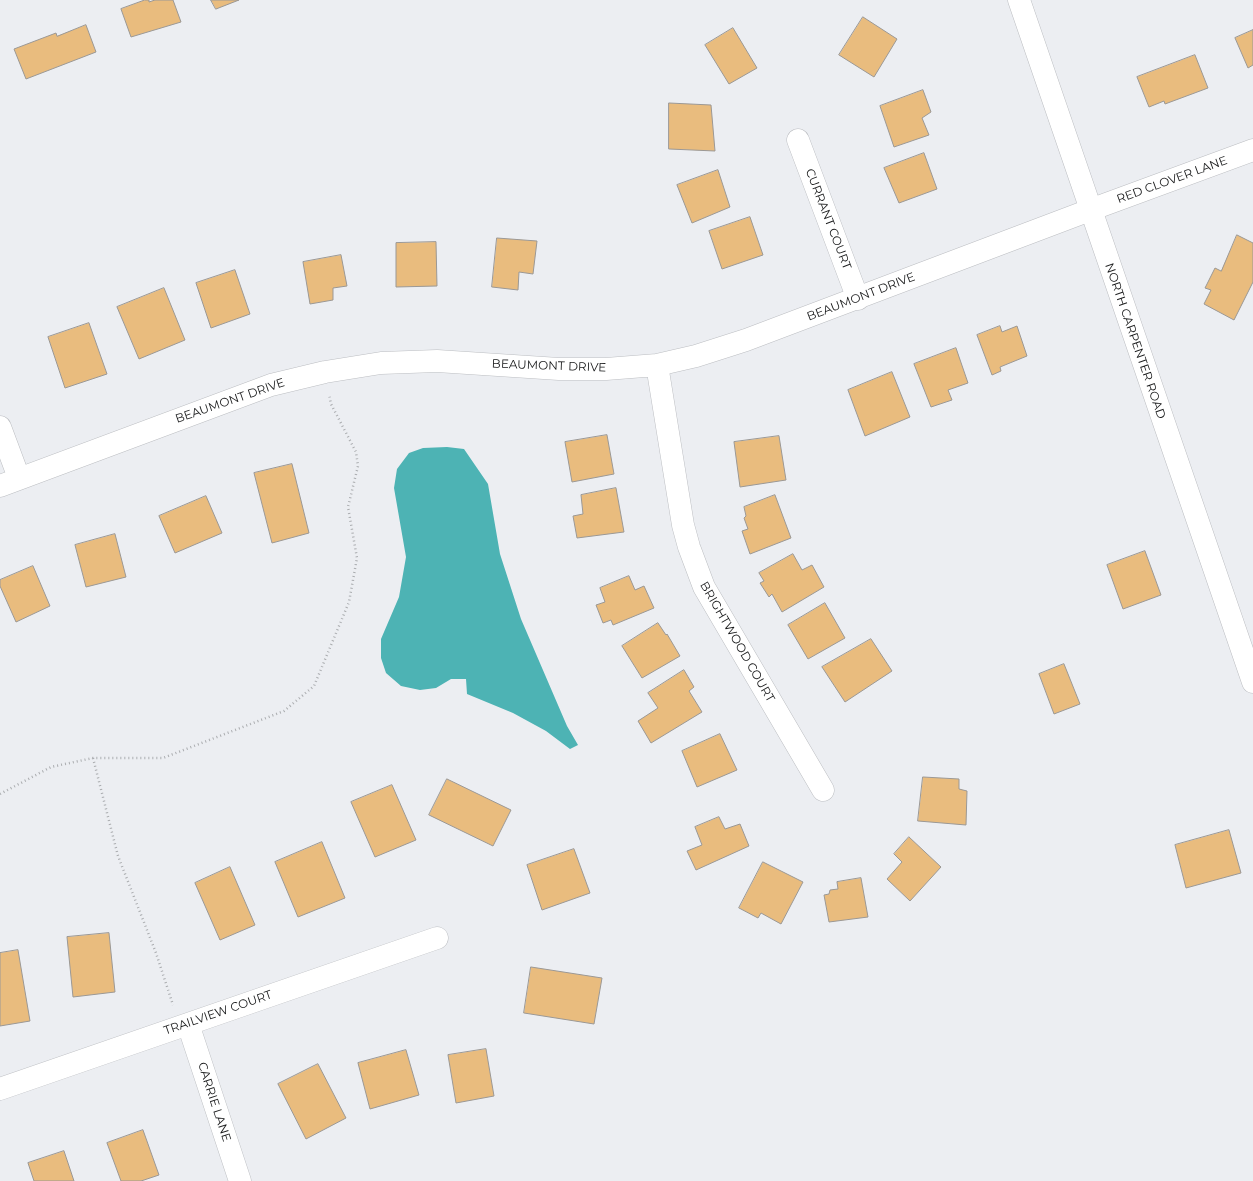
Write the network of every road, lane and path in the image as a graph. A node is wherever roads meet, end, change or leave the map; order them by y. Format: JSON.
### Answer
{"nodes":[{"id":1,"x":1019,"y":0,"type":"edge"},
{"id":2,"x":798,"y":140,"type":"dead end"},
{"id":3,"x":1253,"y":150,"type":"edge"},
{"id":4,"x":1090,"y":210,"type":"junction"},
{"id":5,"x":858,"y":299,"type":"junction"},
{"id":6,"x":657,"y":365,"type":"junction"},
{"id":7,"x":325,"y":372,"type":"junction"},
{"id":8,"x":0,"y":427,"type":"edge"},
{"id":9,"x":10,"y":482,"type":"edge"},
{"id":10,"x":1253,"y":682,"type":"edge"},
{"id":11,"x":93,"y":758,"type":"junction"},
{"id":12,"x":823,"y":790,"type":"dead end"},
{"id":13,"x":0,"y":794,"type":"edge"},
{"id":14,"x":437,"y":938,"type":"dead end"},
{"id":15,"x":184,"y":1025,"type":"junction"},
{"id":16,"x":0,"y":1089,"type":"edge"},
{"id":17,"x":240,"y":1181,"type":"edge"}],
"edges":[{"from":1,"to":4,"type":"street","name":"NORTH CARPENTER ROAD"},
{"from":2,"to":5,"type":"street","name":"CURRANT COURT"},
{"from":3,"to":4,"type":"street","name":"RED CLOVER LANE"},
{"from":4,"to":5,"type":"street","name":"BEAUMONT DRIVE"},
{"from":4,"to":10,"type":"street","name":"NORTH CARPENTER ROAD"},
{"from":5,"to":6,"type":"street","name":"BEAUMONT DRIVE"},
{"from":6,"to":7,"type":"street","name":"BEAUMONT DRIVE"},
{"from":6,"to":12,"type":"street","name":"BRIGHTWOOD COURT"},
{"from":7,"to":9,"type":"street","name":"BEAUMONT DRIVE"},
{"from":7,"to":11,"type":"path"},
{"from":8,"to":9,"type":"street"},
{"from":11,"to":13,"type":"path"},
{"from":11,"to":15,"type":"path"},
{"from":14,"to":15,"type":"street","name":"TRAILVIEW COURT"},
{"from":15,"to":16,"type":"street","name":"TRAILVIEW COURT"},
{"from":15,"to":17,"type":"street","name":"CARRIE LANE"}]}
